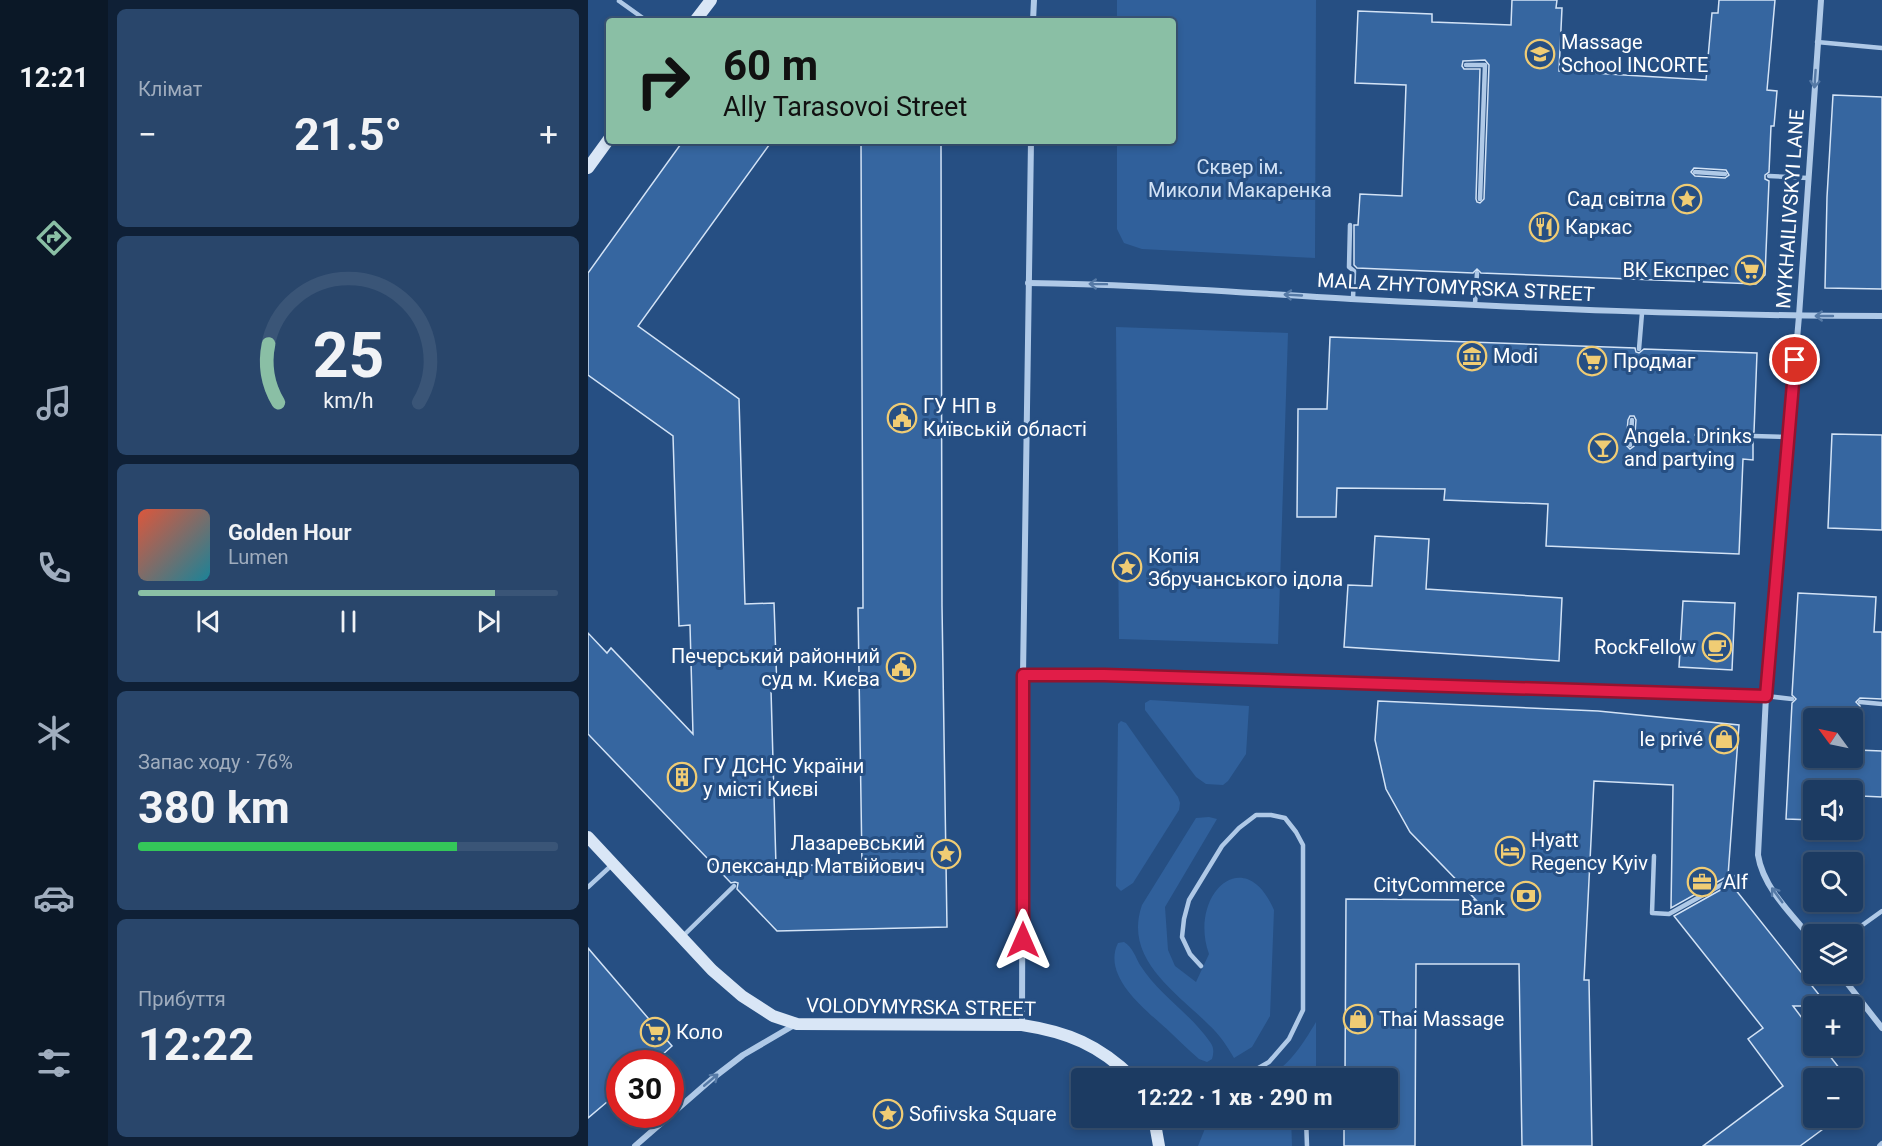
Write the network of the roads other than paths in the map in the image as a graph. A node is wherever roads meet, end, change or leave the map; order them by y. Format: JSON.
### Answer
{"nodes":[{"id":1,"x":711,"y":0,"type":"edge"},
{"id":2,"x":1034,"y":0,"type":"edge"},
{"id":3,"x":1821,"y":0,"type":"edge"},
{"id":4,"x":620,"y":1,"type":"edge"},
{"id":5,"x":643,"y":18,"type":"edge"},
{"id":6,"x":697,"y":18,"type":"edge"},
{"id":7,"x":1033,"y":18,"type":"edge"},
{"id":8,"x":1817,"y":42,"type":"junction"},
{"id":9,"x":1882,"y":48,"type":"edge"},
{"id":10,"x":1466,"y":65,"type":"dead end"},
{"id":11,"x":606,"y":143,"type":"edge"},
{"id":12,"x":1031,"y":144,"type":"edge"},
{"id":13,"x":588,"y":168,"type":"edge"},
{"id":14,"x":1695,"y":172,"type":"dead end"},
{"id":15,"x":1725,"y":174,"type":"dead end"},
{"id":16,"x":1769,"y":176,"type":"dead end"},
{"id":17,"x":1808,"y":178,"type":"junction"},
{"id":18,"x":1480,"y":199,"type":"dead end"},
{"id":19,"x":1350,"y":225,"type":"dead end"},
{"id":20,"x":1477,"y":273,"type":"dead end"},
{"id":21,"x":1028,"y":283,"type":"junction"},
{"id":22,"x":1353,"y":299,"type":"junction"},
{"id":23,"x":1476,"y":304,"type":"junction"},
{"id":24,"x":1642,"y":313,"type":"junction"},
{"id":25,"x":1799,"y":316,"type":"junction"},
{"id":26,"x":1882,"y":316,"type":"edge"},
{"id":27,"x":1639,"y":349,"type":"dead end"},
{"id":28,"x":1632,"y":420,"type":"dead end"},
{"id":29,"x":1699,"y":434,"type":"dead end"},
{"id":30,"x":1715,"y":434,"type":"dead end"},
{"id":31,"x":1754,"y":436,"type":"dead end"},
{"id":32,"x":1788,"y":437,"type":"junction"},
{"id":33,"x":1630,"y":445,"type":"dead end"},
{"id":34,"x":1023,"y":675,"type":"junction"},
{"id":35,"x":1766,"y":696,"type":"junction"},
{"id":36,"x":1792,"y":699,"type":"dead end"},
{"id":37,"x":1860,"y":702,"type":"dead end"},
{"id":38,"x":1882,"y":704,"type":"edge"},
{"id":39,"x":588,"y":837,"type":"edge"},
{"id":40,"x":1654,"y":856,"type":"dead end"},
{"id":41,"x":613,"y":864,"type":"junction"},
{"id":42,"x":1739,"y":875,"type":"dead end"},
{"id":43,"x":734,"y":886,"type":"dead end"},
{"id":44,"x":588,"y":887,"type":"edge"},
{"id":45,"x":1882,"y":911,"type":"edge"},
{"id":46,"x":1863,"y":925,"type":"edge"},
{"id":47,"x":1803,"y":927,"type":"edge"},
{"id":48,"x":681,"y":938,"type":"junction"},
{"id":49,"x":1201,"y":966,"type":"dead end"},
{"id":50,"x":1848,"y":984,"type":"edge"},
{"id":51,"x":797,"y":1024,"type":"junction"},
{"id":52,"x":1022,"y":1025,"type":"junction"},
{"id":53,"x":1882,"y":1028,"type":"edge"},
{"id":54,"x":1123,"y":1068,"type":"edge"},
{"id":55,"x":1258,"y":1068,"type":"edge"},
{"id":56,"x":1156,"y":1128,"type":"edge"},
{"id":57,"x":1306,"y":1128,"type":"edge"},
{"id":58,"x":635,"y":1146,"type":"edge"},
{"id":59,"x":1159,"y":1146,"type":"edge"},
{"id":60,"x":1307,"y":1146,"type":"edge"}],
"edges":[{"from":1,"to":6,"type":"main road"},
{"from":2,"to":7,"type":"street"},
{"from":3,"to":8,"type":"street","name":"MYKHAILIVSKYI LANE"},
{"from":4,"to":5,"type":"lane"},
{"from":8,"to":9,"type":"lane"},
{"from":8,"to":17,"type":"street","name":"MYKHAILIVSKYI LANE","one_way":true},
{"from":10,"to":18,"type":"lane"},
{"from":11,"to":13,"type":"main road"},
{"from":12,"to":21,"type":"street"},
{"from":14,"to":15,"type":"lane"},
{"from":16,"to":17,"type":"lane"},
{"from":17,"to":25,"type":"street","name":"MYKHAILIVSKYI LANE"},
{"from":19,"to":22,"type":"lane"},
{"from":20,"to":23,"type":"lane"},
{"from":22,"to":21,"type":"street","name":"MALA ZHYTOMYRSKA STREET","one_way":true},
{"from":21,"to":34,"type":"street"},
{"from":22,"to":23,"type":"street","name":"MALA ZHYTOMYRSKA STREET"},
{"from":23,"to":24,"type":"street","name":"MALA ZHYTOMYRSKA STREET"},
{"from":24,"to":25,"type":"street","name":"MALA ZHYTOMYRSKA STREET"},
{"from":24,"to":27,"type":"lane"},
{"from":26,"to":25,"type":"street","name":"MALA ZHYTOMYRSKA STREET","one_way":true},
{"from":25,"to":32,"type":"street","name":"MYKHAILIVSKYI LANE"},
{"from":28,"to":33,"type":"lane"},
{"from":29,"to":30,"type":"lane"},
{"from":31,"to":32,"type":"lane"},
{"from":32,"to":35,"type":"street","name":"MYKHAILIVSKYI LANE"},
{"from":34,"to":35,"type":"street"},
{"from":34,"to":52,"type":"street"},
{"from":35,"to":36,"type":"lane"},
{"from":47,"to":35,"type":"street","name":"MYKHAILIVSKYI LANE","one_way":true},
{"from":37,"to":38,"type":"lane"},
{"from":39,"to":41,"type":"main road","name":"VOLODYMYRSKA STREET"},
{"from":40,"to":42,"type":"lane"},
{"from":41,"to":44,"type":"lane"},
{"from":41,"to":48,"type":"main road","name":"VOLODYMYRSKA STREET"},
{"from":43,"to":48,"type":"lane"},
{"from":45,"to":46,"type":"lane"},
{"from":48,"to":51,"type":"main road","name":"VOLODYMYRSKA STREET"},
{"from":49,"to":55,"type":"lane"},
{"from":50,"to":53,"type":"street"},
{"from":51,"to":52,"type":"main road","name":"VOLODYMYRSKA STREET"},
{"from":58,"to":51,"type":"street","one_way":true},
{"from":52,"to":54,"type":"main road","name":"VOLODYMYRSKA STREET"},
{"from":56,"to":59,"type":"main road"},
{"from":57,"to":60,"type":"lane"}]}
